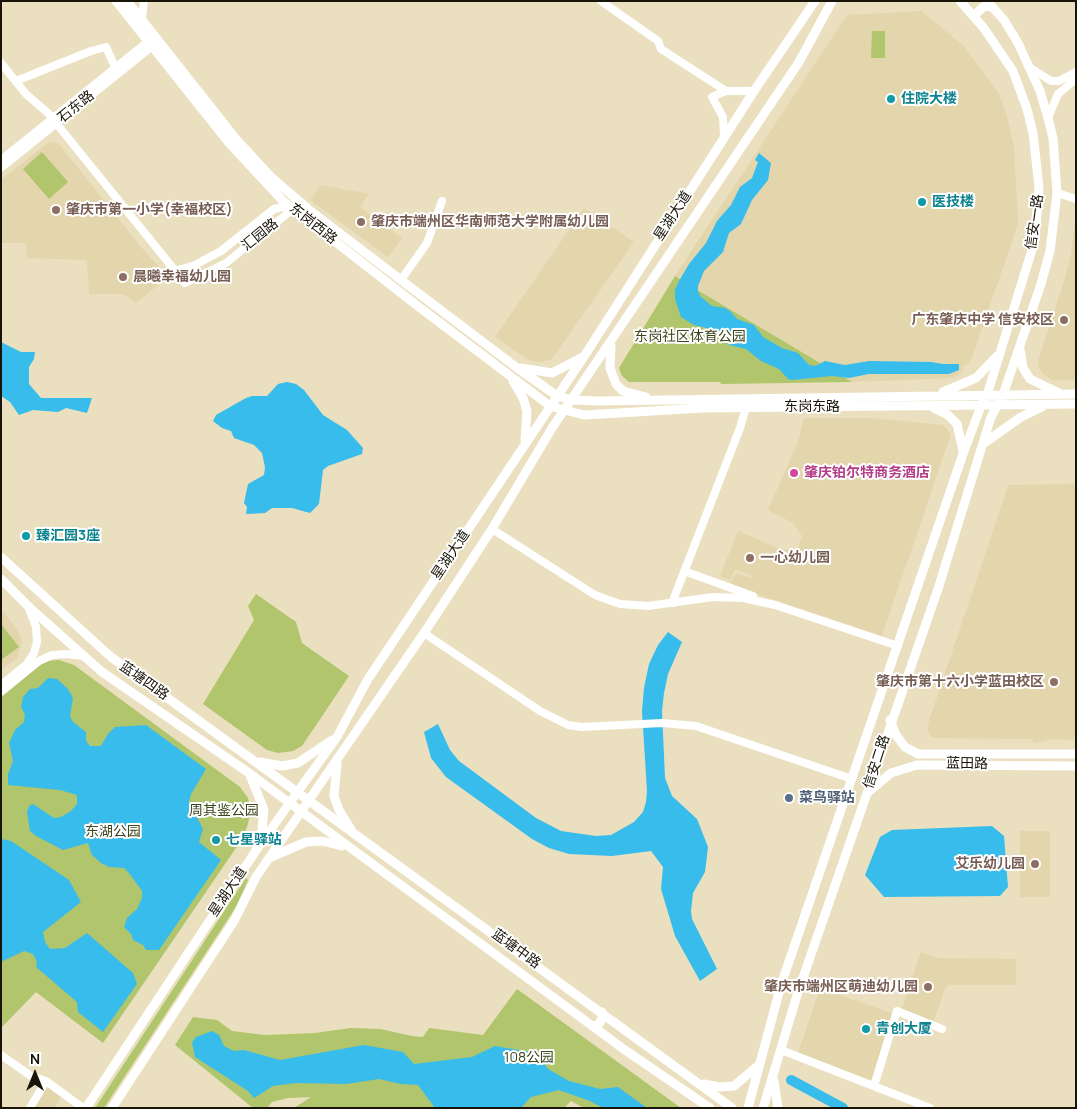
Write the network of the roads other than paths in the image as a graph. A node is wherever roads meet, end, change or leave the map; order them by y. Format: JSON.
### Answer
{"nodes":[{"id":1,"x":116,"y":1,"type":"edge"},
{"id":2,"x":127,"y":1,"type":"edge"},
{"id":3,"x":144,"y":1,"type":"edge"},
{"id":4,"x":601,"y":1,"type":"edge"},
{"id":5,"x":815,"y":1,"type":"edge"},
{"id":6,"x":832,"y":1,"type":"edge"},
{"id":7,"x":960,"y":1,"type":"edge"},
{"id":8,"x":989,"y":3,"type":"edge"},
{"id":9,"x":974,"y":16,"type":"junction"},
{"id":10,"x":142,"y":19,"type":"junction"},
{"id":11,"x":153,"y":41,"type":"junction"},
{"id":12,"x":1,"y":63,"type":"edge"},
{"id":13,"x":115,"y":67,"type":"junction"},
{"id":14,"x":1029,"y":67,"type":"junction"},
{"id":15,"x":1074,"y":76,"type":"edge"},
{"id":16,"x":16,"y":81,"type":"junction"},
{"id":17,"x":726,"y":91,"type":"junction"},
{"id":18,"x":754,"y":91,"type":"junction"},
{"id":19,"x":1048,"y":118,"type":"junction"},
{"id":20,"x":54,"y":121,"type":"junction"},
{"id":21,"x":724,"y":136,"type":"junction"},
{"id":22,"x":1,"y":160,"type":"edge"},
{"id":23,"x":1,"y":168,"type":"edge"},
{"id":24,"x":1057,"y":192,"type":"junction"},
{"id":25,"x":1076,"y":199,"type":"edge"},
{"id":26,"x":442,"y":201,"type":"dead end"},
{"id":27,"x":293,"y":209,"type":"junction"},
{"id":28,"x":175,"y":271,"type":"junction"},
{"id":29,"x":401,"y":280,"type":"junction"},
{"id":30,"x":1014,"y":310,"type":"junction"},
{"id":31,"x":1030,"y":316,"type":"junction"},
{"id":32,"x":612,"y":341,"type":"junction"},
{"id":33,"x":1020,"y":346,"type":"junction"},
{"id":34,"x":999,"y":354,"type":"junction"},
{"id":35,"x":585,"y":355,"type":"junction"},
{"id":36,"x":501,"y":356,"type":"junction"},
{"id":37,"x":495,"y":365,"type":"junction"},
{"id":38,"x":516,"y":367,"type":"junction"},
{"id":39,"x":509,"y":376,"type":"junction"},
{"id":40,"x":1062,"y":394,"type":"junction"},
{"id":41,"x":1076,"y":394,"type":"edge"},
{"id":42,"x":958,"y":395,"type":"junction"},
{"id":43,"x":987,"y":395,"type":"junction"},
{"id":44,"x":1003,"y":395,"type":"junction"},
{"id":45,"x":1025,"y":395,"type":"junction"},
{"id":46,"x":557,"y":396,"type":"junction"},
{"id":47,"x":931,"y":396,"type":"junction"},
{"id":48,"x":572,"y":400,"type":"junction"},
{"id":49,"x":663,"y":400,"type":"junction"},
{"id":50,"x":747,"y":403,"type":"junction"},
{"id":51,"x":1076,"y":404,"type":"edge"},
{"id":52,"x":1044,"y":405,"type":"junction"},
{"id":53,"x":550,"y":406,"type":"junction"},
{"id":54,"x":931,"y":406,"type":"junction"},
{"id":55,"x":957,"y":406,"type":"junction"},
{"id":56,"x":981,"y":406,"type":"junction"},
{"id":57,"x":995,"y":406,"type":"junction"},
{"id":58,"x":1025,"y":406,"type":"junction"},
{"id":59,"x":564,"y":411,"type":"junction"},
{"id":60,"x":524,"y":445,"type":"junction"},
{"id":61,"x":982,"y":445,"type":"junction"},
{"id":62,"x":963,"y":454,"type":"junction"},
{"id":63,"x":507,"y":470,"type":"junction"},
{"id":64,"x":520,"y":479,"type":"junction"},
{"id":65,"x":492,"y":529,"type":"junction"},
{"id":66,"x":938,"y":530,"type":"junction"},
{"id":67,"x":954,"y":536,"type":"junction"},
{"id":68,"x":1,"y":557,"type":"edge"},
{"id":69,"x":684,"y":571,"type":"junction"},
{"id":70,"x":1,"y":579,"type":"edge"},
{"id":71,"x":672,"y":603,"type":"junction"},
{"id":72,"x":775,"y":605,"type":"junction"},
{"id":73,"x":29,"y":607,"type":"junction"},
{"id":74,"x":424,"y":633,"type":"junction"},
{"id":75,"x":898,"y":646,"type":"junction"},
{"id":76,"x":84,"y":656,"type":"junction"},
{"id":77,"x":148,"y":684,"type":"junction"},
{"id":78,"x":1,"y":685,"type":"edge"},
{"id":79,"x":1,"y":692,"type":"edge"},
{"id":80,"x":138,"y":697,"type":"junction"},
{"id":81,"x":890,"y":720,"type":"junction"},
{"id":82,"x":337,"y":737,"type":"junction"},
{"id":83,"x":1076,"y":754,"type":"edge"},
{"id":84,"x":255,"y":760,"type":"junction"},
{"id":85,"x":337,"y":761,"type":"junction"},
{"id":86,"x":1076,"y":766,"type":"edge"},
{"id":87,"x":249,"y":773,"type":"junction"},
{"id":88,"x":852,"y":779,"type":"junction"},
{"id":89,"x":298,"y":793,"type":"junction"},
{"id":90,"x":867,"y":793,"type":"junction"},
{"id":91,"x":308,"y":802,"type":"junction"},
{"id":92,"x":290,"y":804,"type":"junction"},
{"id":93,"x":301,"y":812,"type":"junction"},
{"id":94,"x":353,"y":834,"type":"junction"},
{"id":95,"x":261,"y":843,"type":"junction"},
{"id":96,"x":347,"y":847,"type":"junction"},
{"id":97,"x":269,"y":858,"type":"junction"},
{"id":98,"x":244,"y":869,"type":"junction"},
{"id":99,"x":256,"y":877,"type":"junction"},
{"id":100,"x":427,"y":885,"type":"junction"},
{"id":101,"x":418,"y":899,"type":"junction"},
{"id":102,"x":781,"y":985,"type":"junction"},
{"id":103,"x":798,"y":992,"type":"junction"},
{"id":104,"x":602,"y":1012,"type":"junction"},
{"id":105,"x":592,"y":1026,"type":"junction"},
{"id":106,"x":942,"y":1029,"type":"dead end"},
{"id":107,"x":781,"y":1050,"type":"junction"},
{"id":108,"x":1,"y":1056,"type":"edge"},
{"id":109,"x":759,"y":1065,"type":"junction"},
{"id":110,"x":774,"y":1071,"type":"junction"},
{"id":111,"x":46,"y":1081,"type":"junction"},
{"id":112,"x":701,"y":1083,"type":"junction"},
{"id":113,"x":874,"y":1086,"type":"junction"},
{"id":114,"x":697,"y":1099,"type":"junction"},
{"id":115,"x":30,"y":1108,"type":"edge"},
{"id":116,"x":85,"y":1108,"type":"edge"},
{"id":117,"x":112,"y":1108,"type":"edge"},
{"id":118,"x":702,"y":1108,"type":"edge"},
{"id":119,"x":710,"y":1108,"type":"edge"},
{"id":120,"x":732,"y":1108,"type":"edge"},
{"id":121,"x":748,"y":1108,"type":"edge"},
{"id":122,"x":763,"y":1108,"type":"edge"},
{"id":123,"x":778,"y":1108,"type":"edge"},
{"id":124,"x":930,"y":1108,"type":"edge"}],
"edges":[{"from":1,"to":11,"type":"main road","name":"东岗西路"},
{"from":2,"to":10,"type":"main road","name":"东岗西路"},
{"from":3,"to":10,"type":"street"},
{"from":4,"to":17,"type":"street"},
{"from":5,"to":18,"type":"main road","name":"星湖大道"},
{"from":6,"to":32,"type":"main road","name":"星湖大道"},
{"from":7,"to":9,"type":"main road","name":"信安一路"},
{"from":8,"to":9,"type":"main road"},
{"from":8,"to":14,"type":"main road","name":"信安一路"},
{"from":9,"to":30,"type":"main road","name":"信安一路"},
{"from":10,"to":11,"type":"main road","name":"东岗西路"},
{"from":11,"to":13,"type":"street","name":"石东路"},
{"from":11,"to":20,"type":"street","name":"石东路"},
{"from":11,"to":27,"type":"main road","name":"东岗西路"},
{"from":11,"to":29,"type":"main road","name":"东岗西路"},
{"from":12,"to":16,"type":"street"},
{"from":13,"to":16,"type":"street"},
{"from":13,"to":20,"type":"street","name":"石东路"},
{"from":14,"to":15,"type":"street"},
{"from":14,"to":19,"type":"main road","name":"信安一路"},
{"from":15,"to":19,"type":"street"},
{"from":16,"to":20,"type":"street"},
{"from":17,"to":18,"type":"street"},
{"from":17,"to":21,"type":"street"},
{"from":18,"to":21,"type":"main road","name":"星湖大道"},
{"from":19,"to":24,"type":"main road","name":"信安一路"},
{"from":20,"to":22,"type":"street","name":"石东路"},
{"from":20,"to":23,"type":"street","name":"石东路"},
{"from":20,"to":28,"type":"street"},
{"from":21,"to":35,"type":"main road","name":"星湖大道"},
{"from":24,"to":25,"type":"street"},
{"from":24,"to":31,"type":"main road","name":"信安一路"},
{"from":26,"to":29,"type":"street"},
{"from":27,"to":28,"type":"street","name":"汇园路"},
{"from":27,"to":28,"type":"street","name":"汇园路"},
{"from":27,"to":37,"type":"main road","name":"东岗西路"},
{"from":29,"to":36,"type":"main road","name":"东岗西路"},
{"from":30,"to":31,"type":"main road"},
{"from":30,"to":34,"type":"main road","name":"信安一路"},
{"from":31,"to":33,"type":"main road","name":"信安一路"},
{"from":32,"to":48,"type":"main road","name":"星湖大道"},
{"from":32,"to":49,"type":"main road"},
{"from":33,"to":40,"type":"main road"},
{"from":33,"to":44,"type":"main road","name":"信安一路"},
{"from":34,"to":43,"type":"main road","name":"信安一路"},
{"from":34,"to":47,"type":"main road"},
{"from":35,"to":38,"type":"main road"},
{"from":35,"to":46,"type":"main road","name":"星湖大道"},
{"from":36,"to":37,"type":"street"},
{"from":36,"to":38,"type":"main road","name":"东岗西路"},
{"from":37,"to":39,"type":"main road","name":"东岗西路"},
{"from":38,"to":46,"type":"main road","name":"东岗西路"},
{"from":39,"to":53,"type":"main road","name":"东岗西路"},
{"from":39,"to":60,"type":"main road"},
{"from":40,"to":41,"type":"main road","name":"东岗东路"},
{"from":40,"to":45,"type":"main road","name":"东岗东路"},
{"from":42,"to":43,"type":"main road","name":"东岗东路"},
{"from":42,"to":47,"type":"main road","name":"东岗东路"},
{"from":42,"to":55,"type":"main road"},
{"from":43,"to":44,"type":"main road","name":"东岗东路"},
{"from":43,"to":56,"type":"main road","name":"信安一路"},
{"from":44,"to":45,"type":"main road","name":"东岗东路"},
{"from":44,"to":57,"type":"main road","name":"信安一路"},
{"from":45,"to":58,"type":"main road"},
{"from":46,"to":48,"type":"main road","name":"东岗东路"},
{"from":46,"to":53,"type":"main road","name":"星湖大道"},
{"from":47,"to":50,"type":"main road","name":"东岗东路"},
{"from":48,"to":49,"type":"main road","name":"东岗东路"},
{"from":48,"to":59,"type":"main road","name":"星湖大道"},
{"from":49,"to":50,"type":"main road","name":"东岗东路"},
{"from":50,"to":54,"type":"main road","name":"东岗东路"},
{"from":50,"to":59,"type":"main road","name":"东岗东路"},
{"from":50,"to":69,"type":"street"},
{"from":51,"to":52,"type":"main road","name":"东岗东路"},
{"from":52,"to":58,"type":"main road","name":"东岗东路"},
{"from":52,"to":61,"type":"main road"},
{"from":53,"to":59,"type":"main road","name":"东岗东路"},
{"from":53,"to":60,"type":"main road","name":"星湖大道"},
{"from":54,"to":55,"type":"main road","name":"东岗东路"},
{"from":54,"to":62,"type":"main road"},
{"from":55,"to":56,"type":"main road","name":"东岗东路"},
{"from":56,"to":57,"type":"main road","name":"东岗东路"},
{"from":56,"to":62,"type":"main road","name":"信安一路"},
{"from":57,"to":58,"type":"main road","name":"东岗东路"},
{"from":57,"to":61,"type":"main road","name":"信安一路"},
{"from":59,"to":64,"type":"main road","name":"星湖大道"},
{"from":60,"to":63,"type":"main road","name":"星湖大道"},
{"from":61,"to":67,"type":"main road","name":"信安二路"},
{"from":62,"to":66,"type":"main road","name":"信安二路"},
{"from":63,"to":64,"type":"main road"},
{"from":63,"to":82,"type":"main road","name":"星湖大道"},
{"from":64,"to":65,"type":"main road","name":"星湖大道"},
{"from":65,"to":71,"type":"street"},
{"from":65,"to":74,"type":"main road","name":"星湖大道"},
{"from":66,"to":67,"type":"main road"},
{"from":66,"to":75,"type":"main road","name":"信安二路"},
{"from":67,"to":81,"type":"main road","name":"信安二路"},
{"from":68,"to":77,"type":"main road","name":"蓝塘四路"},
{"from":69,"to":71,"type":"street"},
{"from":69,"to":72,"type":"street"},
{"from":70,"to":73,"type":"main road","name":"蓝塘四路"},
{"from":71,"to":72,"type":"street"},
{"from":72,"to":75,"type":"street"},
{"from":73,"to":76,"type":"main road","name":"蓝塘四路"},
{"from":73,"to":78,"type":"street"},
{"from":74,"to":85,"type":"main road","name":"星湖大道"},
{"from":74,"to":88,"type":"street"},
{"from":75,"to":88,"type":"main road","name":"信安二路"},
{"from":76,"to":79,"type":"street"},
{"from":76,"to":80,"type":"main road","name":"蓝塘四路"},
{"from":77,"to":80,"type":"main road"},
{"from":77,"to":84,"type":"main road","name":"蓝塘四路"},
{"from":80,"to":87,"type":"main road","name":"蓝塘四路"},
{"from":81,"to":83,"type":"main road","name":"蓝田路"},
{"from":81,"to":90,"type":"main road","name":"信安二路"},
{"from":82,"to":84,"type":"main road"},
{"from":82,"to":89,"type":"main road","name":"星湖大道"},
{"from":84,"to":89,"type":"main road","name":"蓝塘四路"},
{"from":85,"to":91,"type":"main road","name":"星湖大道"},
{"from":85,"to":94,"type":"main road"},
{"from":86,"to":90,"type":"main road","name":"蓝田路"},
{"from":87,"to":92,"type":"main road","name":"蓝塘四路"},
{"from":87,"to":95,"type":"main road"},
{"from":88,"to":102,"type":"main road","name":"信安二路"},
{"from":89,"to":91,"type":"main road","name":"蓝塘中路"},
{"from":89,"to":92,"type":"main road","name":"星湖大道"},
{"from":90,"to":103,"type":"main road","name":"信安二路"},
{"from":91,"to":93,"type":"main road","name":"星湖大道"},
{"from":91,"to":94,"type":"main road","name":"蓝塘中路"},
{"from":92,"to":93,"type":"main road","name":"蓝塘中路"},
{"from":92,"to":95,"type":"main road","name":"星湖大道"},
{"from":93,"to":96,"type":"main road","name":"蓝塘中路"},
{"from":93,"to":97,"type":"main road","name":"星湖大道"},
{"from":94,"to":100,"type":"main road","name":"蓝塘中路"},
{"from":95,"to":98,"type":"main road","name":"星湖大道"},
{"from":96,"to":97,"type":"main road"},
{"from":96,"to":101,"type":"main road","name":"蓝塘中路"},
{"from":97,"to":99,"type":"main road","name":"星湖大道"},
{"from":98,"to":99,"type":"main road"},
{"from":98,"to":116,"type":"main road","name":"星湖大道"},
{"from":99,"to":117,"type":"main road","name":"星湖大道"},
{"from":100,"to":101,"type":"main road"},
{"from":100,"to":104,"type":"main road","name":"蓝塘中路"},
{"from":101,"to":105,"type":"main road","name":"蓝塘中路"},
{"from":102,"to":103,"type":"main road"},
{"from":102,"to":109,"type":"main road","name":"信安二路"},
{"from":103,"to":107,"type":"main road","name":"信安二路"},
{"from":104,"to":105,"type":"main road"},
{"from":104,"to":112,"type":"main road","name":"蓝塘中路"},
{"from":105,"to":114,"type":"main road","name":"蓝塘中路"},
{"from":106,"to":113,"type":"street"},
{"from":107,"to":110,"type":"main road","name":"信安二路"},
{"from":107,"to":113,"type":"street"},
{"from":108,"to":111,"type":"street"},
{"from":109,"to":112,"type":"main road"},
{"from":109,"to":121,"type":"main road","name":"信安二路"},
{"from":110,"to":122,"type":"main road","name":"信安二路"},
{"from":110,"to":123,"type":"main road"},
{"from":111,"to":115,"type":"street"},
{"from":111,"to":116,"type":"street"},
{"from":112,"to":120,"type":"main road","name":"蓝塘中路"},
{"from":113,"to":124,"type":"street"},
{"from":114,"to":118,"type":"main road"},
{"from":114,"to":119,"type":"main road","name":"蓝塘中路"}]}
